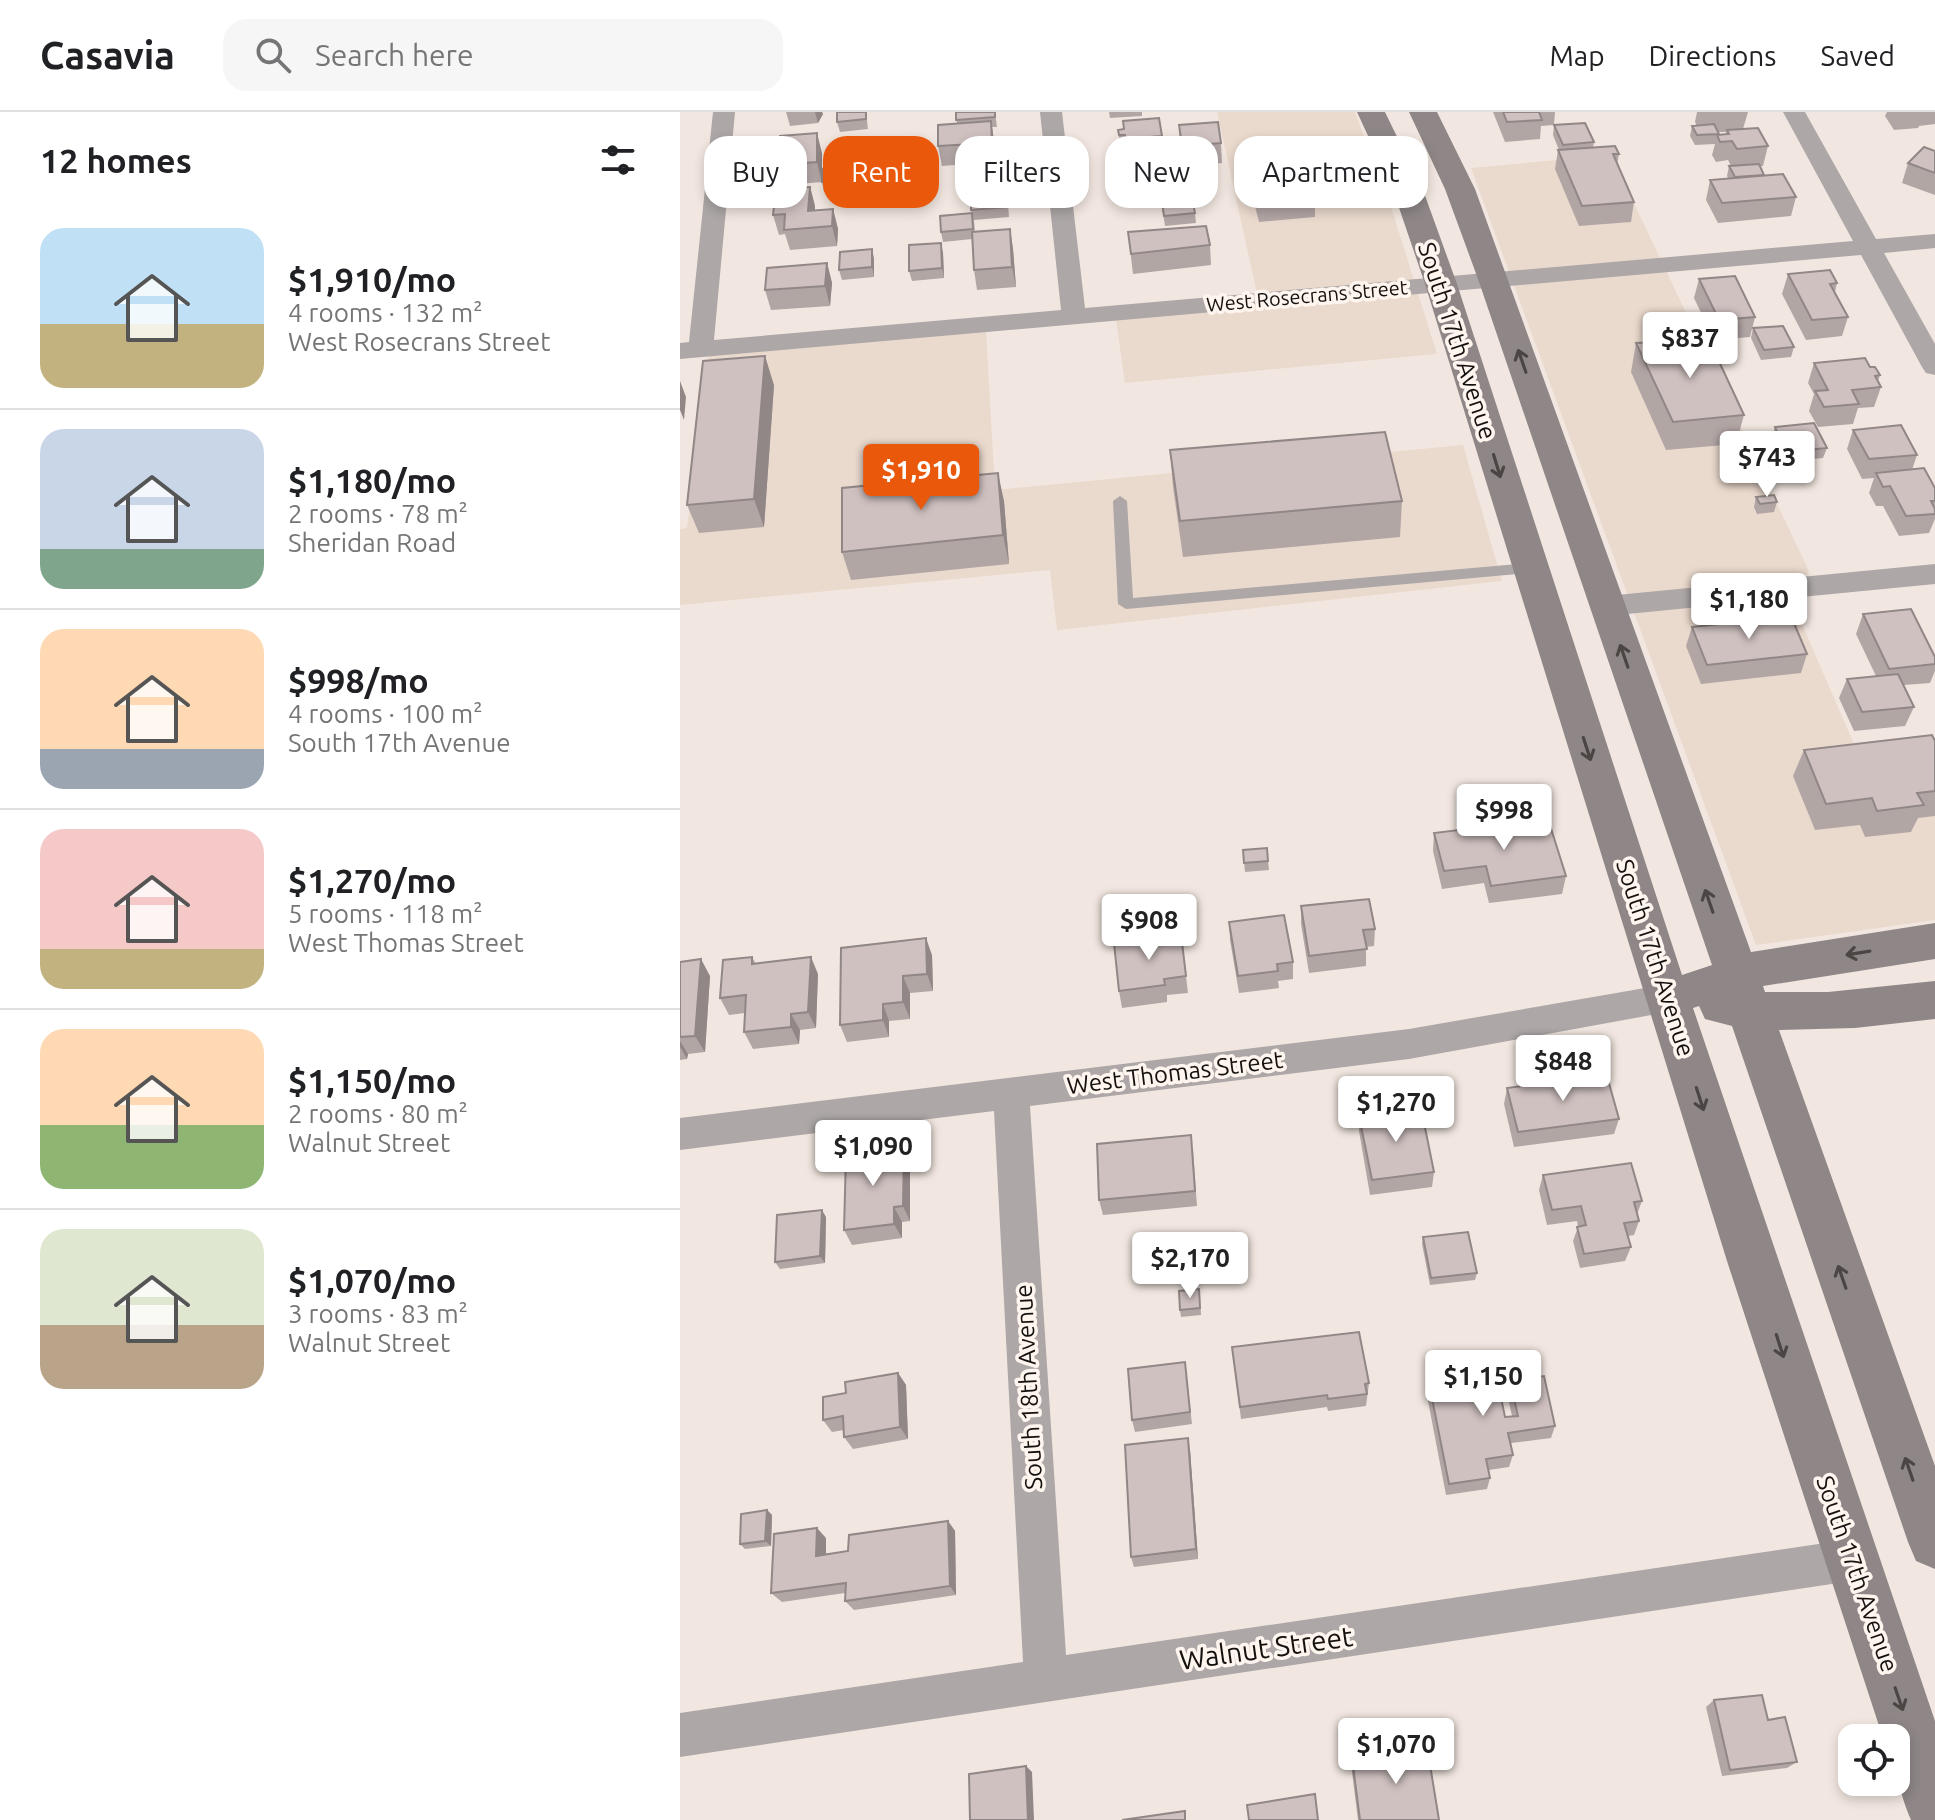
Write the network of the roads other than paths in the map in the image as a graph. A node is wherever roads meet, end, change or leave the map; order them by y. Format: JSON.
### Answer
{"nodes":[{"id":1,"x":724,"y":112,"type":"edge"},
{"id":2,"x":1051,"y":112,"type":"edge"},
{"id":3,"x":1371,"y":112,"type":"edge"},
{"id":4,"x":1423,"y":112,"type":"edge"},
{"id":5,"x":1794,"y":112,"type":"edge"},
{"id":6,"x":1935,"y":241,"type":"edge"},
{"id":7,"x":1868,"y":246,"type":"junction"},
{"id":8,"x":1494,"y":279,"type":"junction"},
{"id":9,"x":1441,"y":284,"type":"junction"},
{"id":10,"x":1074,"y":316,"type":"junction"},
{"id":11,"x":690,"y":350,"type":"edge"},
{"id":12,"x":1935,"y":367,"type":"edge"},
{"id":13,"x":1120,"y":501,"type":"dead end"},
{"id":14,"x":1529,"y":568,"type":"junction"},
{"id":15,"x":1935,"y":574,"type":"edge"},
{"id":16,"x":1607,"y":606,"type":"junction"},
{"id":17,"x":1935,"y":941,"type":"edge"},
{"id":18,"x":1741,"y":992,"type":"junction"},
{"id":19,"x":1668,"y":998,"type":"junction"},
{"id":20,"x":1935,"y":1000,"type":"edge"},
{"id":21,"x":1011,"y":1093,"type":"junction"},
{"id":22,"x":680,"y":1134,"type":"edge"},
{"id":23,"x":1935,"y":1542,"type":"edge"},
{"id":24,"x":1852,"y":1560,"type":"junction"},
{"id":25,"x":1046,"y":1680,"type":"junction"},
{"id":26,"x":680,"y":1735,"type":"edge"},
{"id":27,"x":1935,"y":1807,"type":"edge"}],
"edges":[{"from":1,"to":11,"type":"street"},
{"from":2,"to":10,"type":"street"},
{"from":3,"to":9,"type":"main road","name":"South 17th Avenue"},
{"from":4,"to":8,"type":"main road"},
{"from":5,"to":7,"type":"street"},
{"from":6,"to":7,"type":"street","name":"West Rosecrans Street"},
{"from":7,"to":8,"type":"street","name":"West Rosecrans Street"},
{"from":7,"to":12,"type":"street"},
{"from":8,"to":9,"type":"street","name":"West Rosecrans Street"},
{"from":16,"to":8,"type":"main road","one_way":true},
{"from":9,"to":10,"type":"street","name":"West Rosecrans Street"},
{"from":9,"to":14,"type":"main road","name":"South 17th Avenue","one_way":true},
{"from":10,"to":11,"type":"street","name":"West Rosecrans Street"},
{"from":13,"to":14,"type":"lane"},
{"from":14,"to":19,"type":"main road","name":"South 17th Avenue","one_way":true},
{"from":15,"to":16,"type":"street"},
{"from":18,"to":16,"type":"main road","one_way":true},
{"from":17,"to":18,"type":"main road","name":"West Thomas Street","one_way":true},
{"from":18,"to":19,"type":"main road","name":"West Thomas Street"},
{"from":18,"to":20,"type":"main road","name":"West Thomas Street"},
{"from":23,"to":18,"type":"main road","one_way":true},
{"from":19,"to":21,"type":"street","name":"West Thomas Street"},
{"from":19,"to":24,"type":"main road","name":"South 17th Avenue","one_way":true},
{"from":21,"to":22,"type":"street","name":"West Thomas Street"},
{"from":21,"to":25,"type":"street","name":"South 18th Avenue"},
{"from":24,"to":25,"type":"street","name":"Walnut Street"},
{"from":24,"to":27,"type":"main road","name":"South 17th Avenue","one_way":true},
{"from":25,"to":26,"type":"street","name":"Walnut Street"}]}
